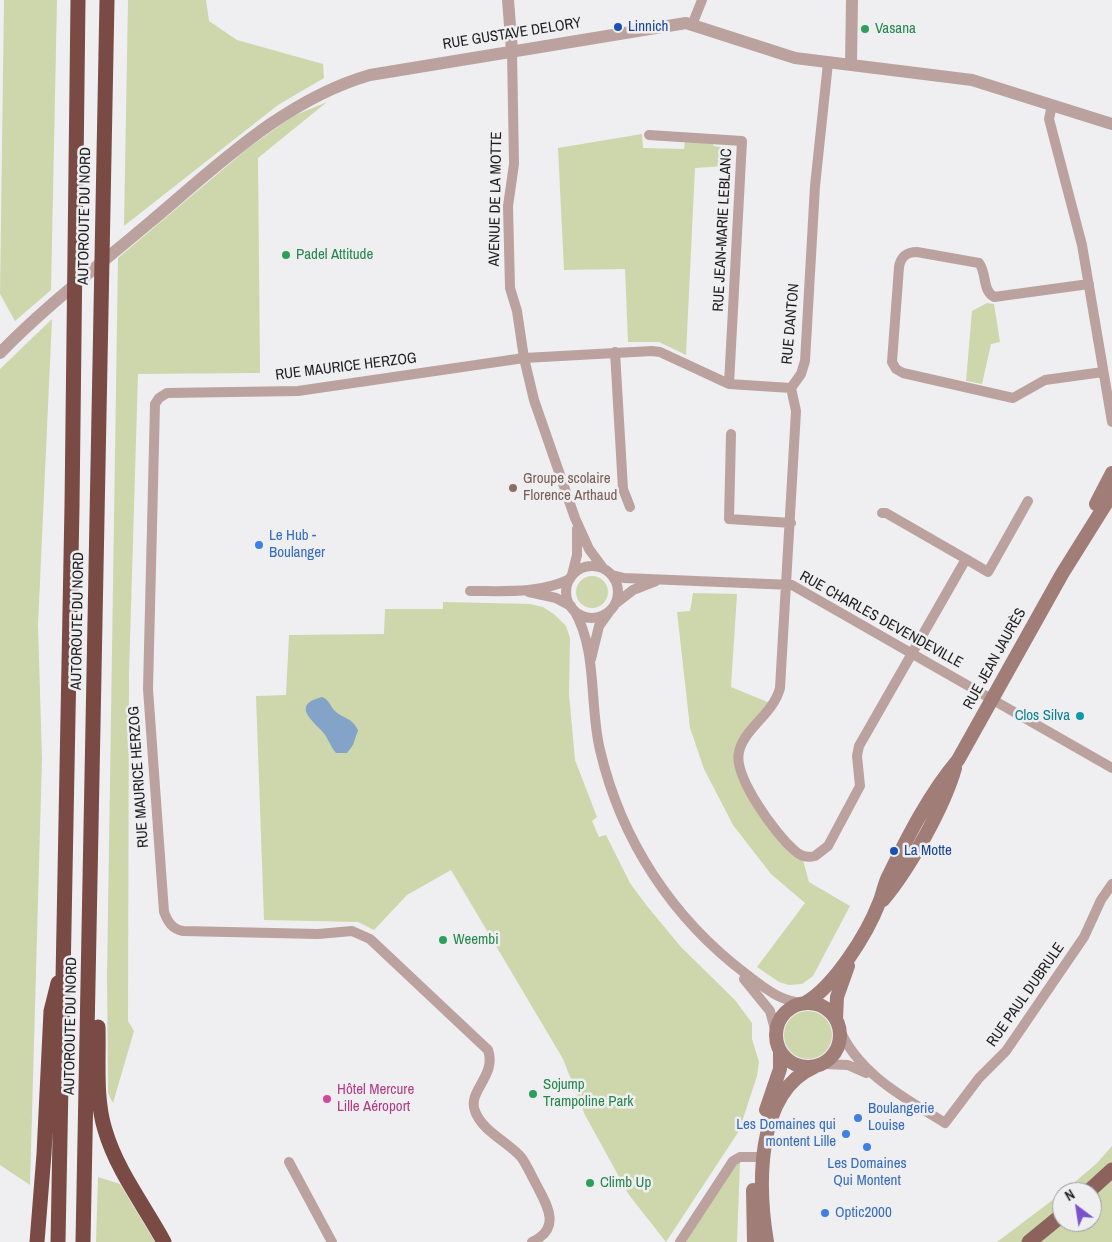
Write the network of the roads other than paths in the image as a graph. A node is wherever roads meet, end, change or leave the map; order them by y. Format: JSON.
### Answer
{"nodes":[{"id":1,"x":78,"y":0,"type":"edge"},
{"id":2,"x":107,"y":0,"type":"edge"},
{"id":3,"x":508,"y":0,"type":"edge"},
{"id":4,"x":702,"y":0,"type":"edge"},
{"id":5,"x":852,"y":0,"type":"edge"},
{"id":6,"x":692,"y":25,"type":"junction"},
{"id":7,"x":512,"y":51,"type":"junction"},
{"id":8,"x":828,"y":62,"type":"junction"},
{"id":9,"x":851,"y":65,"type":"junction"},
{"id":10,"x":1052,"y":105,"type":"junction"},
{"id":11,"x":1112,"y":124,"type":"edge"},
{"id":12,"x":649,"y":135,"type":"dead end"},
{"id":13,"x":1089,"y":284,"type":"junction"},
{"id":14,"x":615,"y":352,"type":"junction"},
{"id":15,"x":0,"y":353,"type":"edge"},
{"id":16,"x":524,"y":358,"type":"junction"},
{"id":17,"x":1103,"y":372,"type":"junction"},
{"id":18,"x":729,"y":384,"type":"junction"},
{"id":19,"x":791,"y":388,"type":"junction"},
{"id":20,"x":1112,"y":422,"type":"edge"},
{"id":21,"x":731,"y":434,"type":"dead end"},
{"id":22,"x":1112,"y":474,"type":"edge"},
{"id":23,"x":1112,"y":494,"type":"edge"},
{"id":24,"x":1028,"y":501,"type":"dead end"},
{"id":25,"x":630,"y":506,"type":"dead end"},
{"id":26,"x":882,"y":513,"type":"dead end"},
{"id":27,"x":576,"y":518,"type":"junction"},
{"id":28,"x":791,"y":523,"type":"junction"},
{"id":29,"x":966,"y":559,"type":"junction"},
{"id":30,"x":603,"y":568,"type":"junction"},
{"id":31,"x":1062,"y":574,"type":"junction"},
{"id":32,"x":612,"y":575,"type":"junction"},
{"id":33,"x":571,"y":577,"type":"junction"},
{"id":34,"x":661,"y":580,"type":"junction"},
{"id":35,"x":785,"y":584,"type":"junction"},
{"id":36,"x":470,"y":591,"type":"dead end"},
{"id":37,"x":523,"y":591,"type":"junction"},
{"id":38,"x":573,"y":608,"type":"junction"},
{"id":39,"x":612,"y":608,"type":"junction"},
{"id":40,"x":912,"y":652,"type":"junction"},
{"id":41,"x":590,"y":674,"type":"junction"},
{"id":42,"x":992,"y":699,"type":"junction"},
{"id":43,"x":1112,"y":768,"type":"edge"},
{"id":44,"x":1112,"y":884,"type":"edge"},
{"id":45,"x":860,"y":938,"type":"junction"},
{"id":46,"x":90,"y":953,"type":"junction"},
{"id":47,"x":727,"y":960,"type":"junction"},
{"id":48,"x":64,"y":965,"type":"junction"},
{"id":49,"x":805,"y":1003,"type":"junction"},
{"id":50,"x":838,"y":1024,"type":"junction"},
{"id":51,"x":776,"y":1034,"type":"junction"},
{"id":52,"x":780,"y":1051,"type":"junction"},
{"id":53,"x":820,"y":1065,"type":"junction"},
{"id":54,"x":879,"y":1080,"type":"junction"},
{"id":55,"x":760,"y":1157,"type":"junction"},
{"id":56,"x":289,"y":1162,"type":"dead end"},
{"id":57,"x":1112,"y":1170,"type":"edge"},
{"id":58,"x":1099,"y":1182,"type":"edge"},
{"id":59,"x":1052,"y":1224,"type":"edge"},
{"id":60,"x":1048,"y":1227,"type":"junction"},
{"id":61,"x":37,"y":1242,"type":"edge"},
{"id":62,"x":58,"y":1242,"type":"edge"},
{"id":63,"x":83,"y":1242,"type":"edge"},
{"id":64,"x":164,"y":1242,"type":"edge"},
{"id":65,"x":332,"y":1242,"type":"edge"},
{"id":66,"x":532,"y":1242,"type":"edge"},
{"id":67,"x":680,"y":1242,"type":"edge"},
{"id":68,"x":754,"y":1242,"type":"edge"},
{"id":69,"x":768,"y":1242,"type":"edge"},
{"id":70,"x":1024,"y":1242,"type":"edge"},
{"id":71,"x":1029,"y":1242,"type":"edge"}],
"edges":[{"from":1,"to":48,"type":"highway","name":"AUTOROUTE DU NORD"},
{"from":2,"to":46,"type":"highway","name":"AUTOROUTE DU NORD"},
{"from":3,"to":7,"type":"street"},
{"from":4,"to":6,"type":"street"},
{"from":5,"to":9,"type":"street"},
{"from":6,"to":7,"type":"street","name":"RUE GUSTAVE DELORY"},
{"from":6,"to":8,"type":"street","name":"RUE GUSTAVE DELORY"},
{"from":7,"to":15,"type":"street","name":"RUE GUSTAVE DELORY"},
{"from":7,"to":16,"type":"street","name":"AVENUE DE LA MOTTE"},
{"from":8,"to":9,"type":"street","name":"RUE GUSTAVE DELORY"},
{"from":8,"to":19,"type":"street","name":"RUE DANTON"},
{"from":9,"to":10,"type":"street","name":"RUE GUSTAVE DELORY"},
{"from":10,"to":11,"type":"street","name":"RUE GUSTAVE DELORY"},
{"from":10,"to":13,"type":"street"},
{"from":12,"to":18,"type":"street","name":"RUE JEAN-MARIE LEBLANC"},
{"from":13,"to":17,"type":"street"},
{"from":13,"to":17,"type":"street"},
{"from":14,"to":16,"type":"street"},
{"from":14,"to":18,"type":"street"},
{"from":14,"to":25,"type":"street"},
{"from":16,"to":27,"type":"street","name":"AVENUE DE LA MOTTE"},
{"from":16,"to":66,"type":"street","name":"RUE MAURICE HERZOG"},
{"from":17,"to":20,"type":"street"},
{"from":18,"to":19,"type":"street"},
{"from":19,"to":28,"type":"street"},
{"from":21,"to":28,"type":"street"},
{"from":22,"to":31,"type":"main road","name":"RUE JEAN JAURÈS"},
{"from":23,"to":31,"type":"main road","name":"RUE JEAN JAURÈS"},
{"from":24,"to":29,"type":"street"},
{"from":26,"to":29,"type":"street"},
{"from":27,"to":30,"type":"street","name":"AVENUE DE LA MOTTE"},
{"from":27,"to":33,"type":"street","name":"AVENUE DE LA MOTTE"},
{"from":28,"to":35,"type":"street"},
{"from":29,"to":40,"type":"street"},
{"from":30,"to":32,"type":"street"},
{"from":30,"to":33,"type":"street"},
{"from":31,"to":42,"type":"main road","name":"RUE JEAN JAURÈS"},
{"from":32,"to":34,"type":"street","name":"RUE CHARLES DEVENDEVILLE"},
{"from":32,"to":39,"type":"street"},
{"from":33,"to":37,"type":"street"},
{"from":33,"to":38,"type":"street"},
{"from":34,"to":35,"type":"street","name":"RUE CHARLES DEVENDEVILLE"},
{"from":34,"to":39,"type":"street","name":"RUE CHARLES DEVENDEVILLE"},
{"from":35,"to":40,"type":"street","name":"RUE CHARLES DEVENDEVILLE"},
{"from":35,"to":40,"type":"street"},
{"from":36,"to":37,"type":"street"},
{"from":37,"to":38,"type":"street"},
{"from":38,"to":39,"type":"street"},
{"from":38,"to":41,"type":"street"},
{"from":39,"to":41,"type":"street"},
{"from":40,"to":42,"type":"street","name":"RUE CHARLES DEVENDEVILLE"},
{"from":41,"to":47,"type":"street"},
{"from":42,"to":43,"type":"street"},
{"from":42,"to":45,"type":"main road","name":"RUE JEAN JAURÈS"},
{"from":44,"to":54,"type":"street","name":"RUE PAUL DUBRULE"},
{"from":45,"to":49,"type":"main road","name":"RUE JEAN JAURÈS"},
{"from":45,"to":50,"type":"main road","name":"RUE JEAN JAURÈS"},
{"from":46,"to":63,"type":"highway","name":"AUTOROUTE DU NORD"},
{"from":46,"to":64,"type":"highway"},
{"from":47,"to":49,"type":"street"},
{"from":47,"to":51,"type":"street"},
{"from":48,"to":61,"type":"highway"},
{"from":48,"to":62,"type":"highway","name":"AUTOROUTE DU NORD"},
{"from":49,"to":50,"type":"main road"},
{"from":49,"to":51,"type":"main road"},
{"from":50,"to":53,"type":"main road"},
{"from":50,"to":54,"type":"street","name":"RUE PAUL DUBRULE"},
{"from":51,"to":52,"type":"main road"},
{"from":52,"to":53,"type":"main road"},
{"from":52,"to":55,"type":"main road"},
{"from":53,"to":54,"type":"street","name":"RUE PAUL DUBRULE"},
{"from":53,"to":55,"type":"main road"},
{"from":55,"to":67,"type":"street"},
{"from":55,"to":68,"type":"main road"},
{"from":55,"to":69,"type":"main road"},
{"from":56,"to":65,"type":"street"},
{"from":57,"to":58,"type":"main road"},
{"from":59,"to":60,"type":"main road"},
{"from":60,"to":70,"type":"main road"},
{"from":60,"to":71,"type":"main road"}]}
